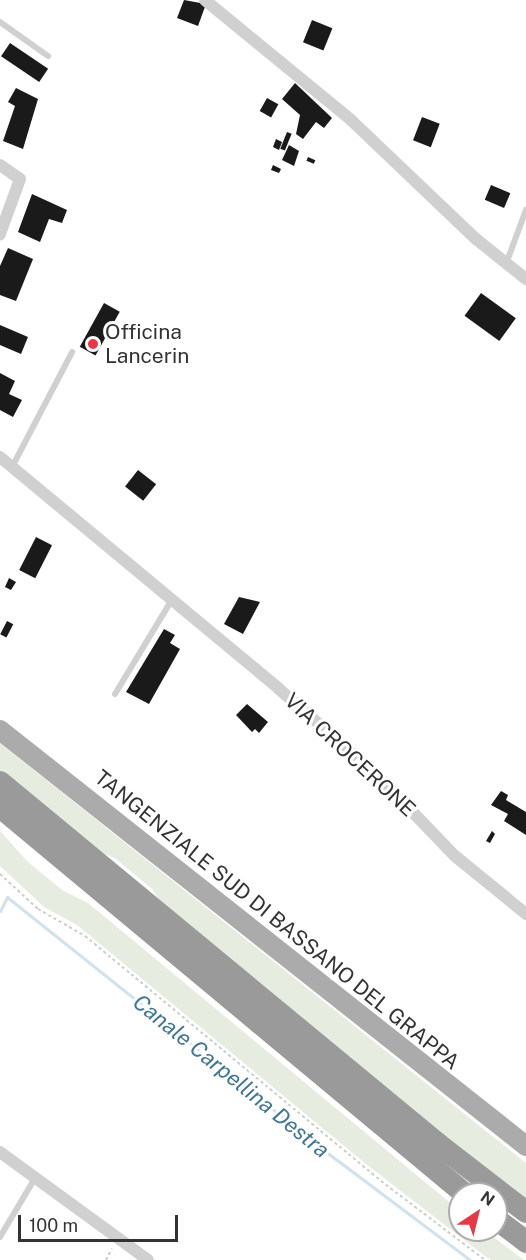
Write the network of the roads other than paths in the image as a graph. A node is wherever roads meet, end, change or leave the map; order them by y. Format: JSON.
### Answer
{"nodes":[{"id":1,"x":205,"y":0,"type":"edge"},
{"id":2,"x":0,"y":22,"type":"edge"},
{"id":3,"x":48,"y":56,"type":"dead end"},
{"id":4,"x":0,"y":165,"type":"edge"},
{"id":5,"x":526,"y":210,"type":"edge"},
{"id":6,"x":0,"y":234,"type":"edge"},
{"id":7,"x":506,"y":265,"type":"junction"},
{"id":8,"x":526,"y":279,"type":"edge"},
{"id":9,"x":72,"y":352,"type":"dead end"},
{"id":10,"x":0,"y":457,"type":"edge"},
{"id":11,"x":12,"y":467,"type":"junction"},
{"id":12,"x":173,"y":598,"type":"junction"},
{"id":13,"x":115,"y":694,"type":"dead end"},
{"id":14,"x":0,"y":729,"type":"edge"},
{"id":15,"x":0,"y":782,"type":"edge"},
{"id":16,"x":0,"y":807,"type":"edge"},
{"id":17,"x":526,"y":914,"type":"edge"},
{"id":18,"x":526,"y":1146,"type":"edge"},
{"id":19,"x":0,"y":1152,"type":"edge"},
{"id":20,"x":35,"y":1178,"type":"junction"},
{"id":21,"x":451,"y":1182,"type":"edge"},
{"id":22,"x":526,"y":1212,"type":"edge"},
{"id":23,"x":508,"y":1228,"type":"edge"},
{"id":24,"x":0,"y":1237,"type":"edge"},
{"id":25,"x":526,"y":1242,"type":"edge"},
{"id":26,"x":148,"y":1260,"type":"edge"}],
"edges":[{"from":1,"to":7,"type":"street"},
{"from":2,"to":3,"type":"lane"},
{"from":4,"to":6,"type":"street"},
{"from":5,"to":7,"type":"lane"},
{"from":7,"to":8,"type":"street"},
{"from":9,"to":11,"type":"lane"},
{"from":10,"to":11,"type":"street","name":"VIA CROCERONE"},
{"from":11,"to":12,"type":"street","name":"VIA CROCERONE"},
{"from":12,"to":13,"type":"lane"},
{"from":12,"to":17,"type":"street","name":"VIA CROCERONE"},
{"from":14,"to":18,"type":"main road","name":"TANGENZIALE SUD DI BASSANO DEL GRAPPA"},
{"from":15,"to":22,"type":"highway"},
{"from":16,"to":21,"type":"highway"},
{"from":19,"to":20,"type":"street"},
{"from":20,"to":24,"type":"lane"},
{"from":20,"to":26,"type":"street"},
{"from":23,"to":25,"type":"highway"}]}
